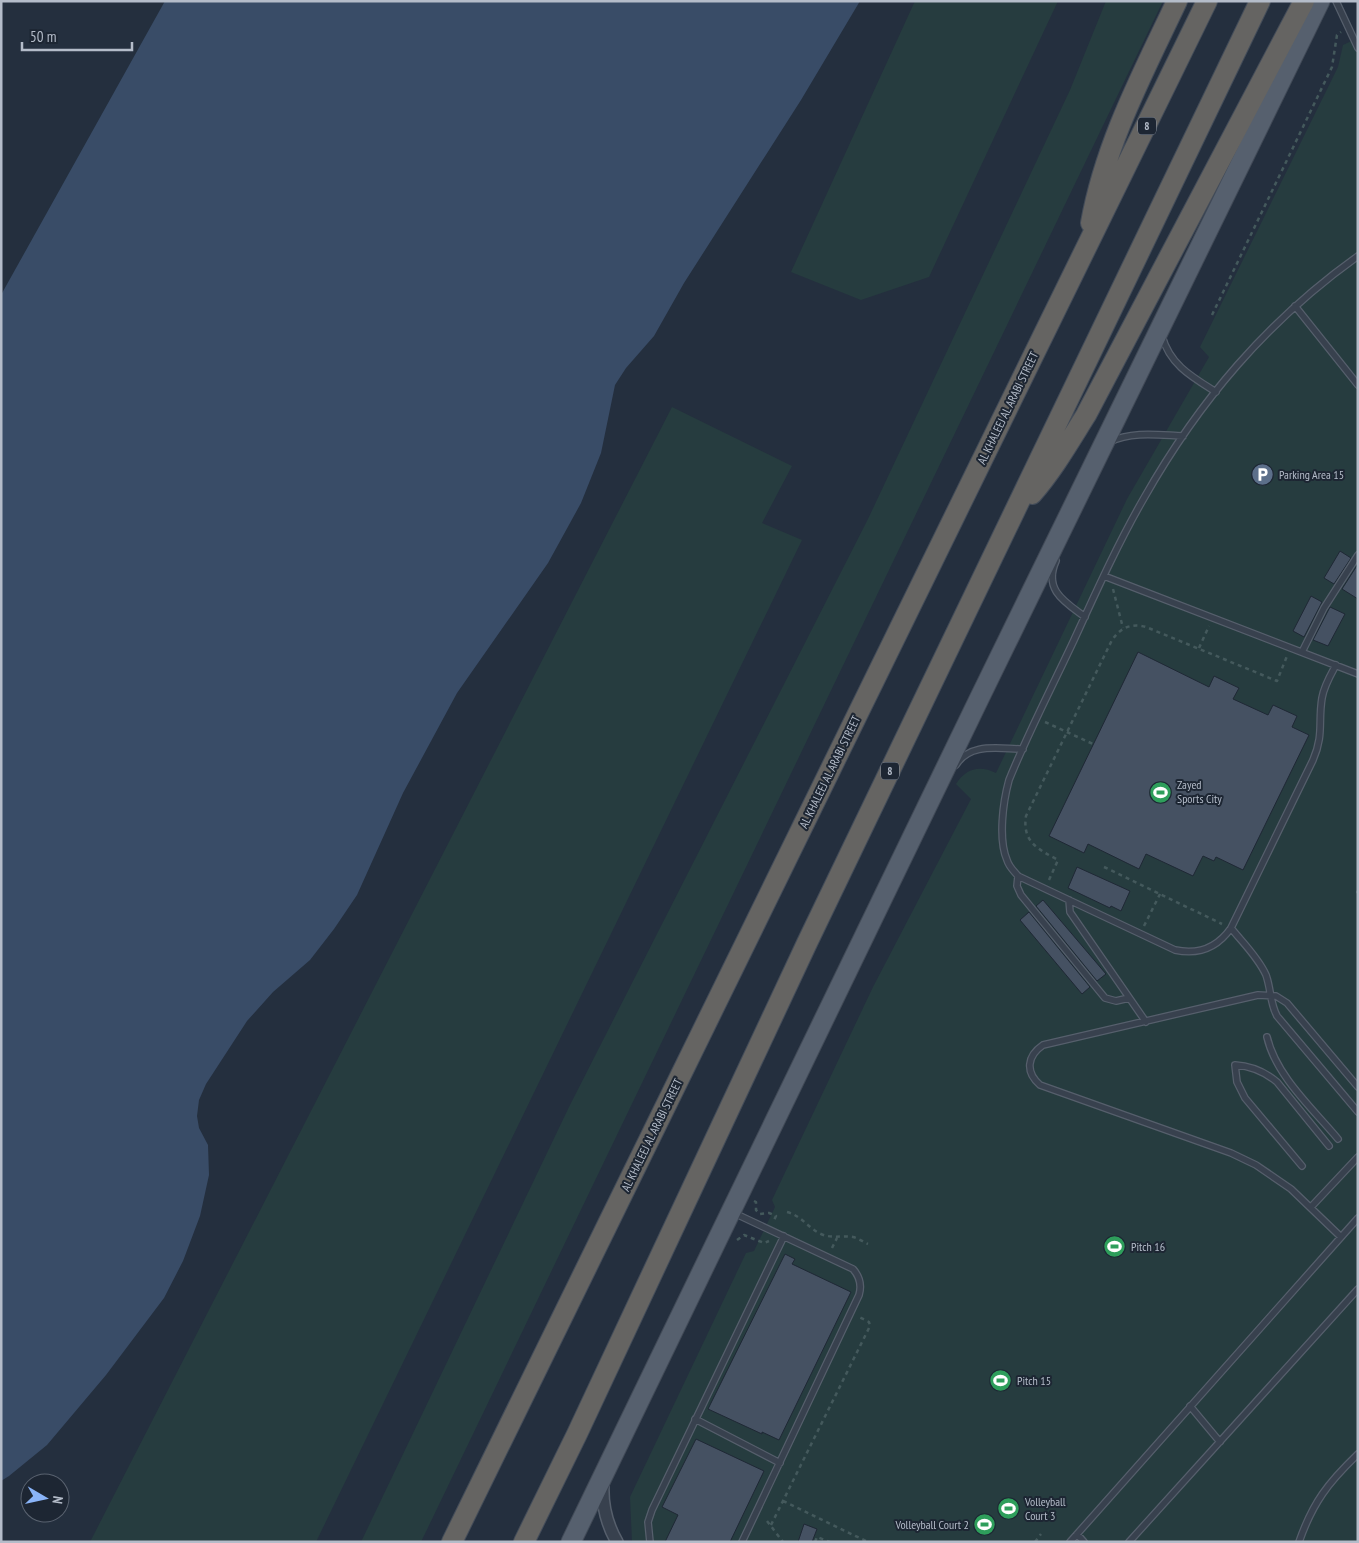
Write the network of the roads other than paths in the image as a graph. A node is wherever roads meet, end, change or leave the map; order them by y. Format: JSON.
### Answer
{"nodes":[{"id":1,"x":1176,"y":1,"type":"edge"},
{"id":2,"x":1207,"y":1,"type":"edge"},
{"id":3,"x":1260,"y":1,"type":"edge"},
{"id":4,"x":1304,"y":1,"type":"edge"},
{"id":5,"x":1320,"y":1,"type":"edge"},
{"id":6,"x":1336,"y":1,"type":"edge"},
{"id":7,"x":1358,"y":48,"type":"edge"},
{"id":8,"x":1086,"y":250,"type":"junction"},
{"id":9,"x":1358,"y":256,"type":"edge"},
{"id":10,"x":1295,"y":306,"type":"junction"},
{"id":11,"x":1160,"y":326,"type":"junction"},
{"id":12,"x":1358,"y":384,"type":"edge"},
{"id":13,"x":1216,"y":392,"type":"junction"},
{"id":14,"x":1183,"y":436,"type":"junction"},
{"id":15,"x":1103,"y":445,"type":"junction"},
{"id":16,"x":1072,"y":508,"type":"junction"},
{"id":17,"x":1012,"y":516,"type":"junction"},
{"id":18,"x":1066,"y":537,"type":"dead end"},
{"id":19,"x":1061,"y":551,"type":"dead end"},
{"id":20,"x":1358,"y":555,"type":"edge"},
{"id":21,"x":1104,"y":576,"type":"junction"},
{"id":22,"x":1085,"y":617,"type":"junction"},
{"id":23,"x":1302,"y":652,"type":"junction"},
{"id":24,"x":1336,"y":666,"type":"junction"},
{"id":25,"x":1358,"y":674,"type":"edge"},
{"id":26,"x":1023,"y":749,"type":"junction"},
{"id":27,"x":952,"y":774,"type":"dead end"},
{"id":28,"x":1018,"y":876,"type":"junction"},
{"id":29,"x":1069,"y":900,"type":"junction"},
{"id":30,"x":1230,"y":928,"type":"junction"},
{"id":31,"x":1270,"y":995,"type":"junction"},
{"id":32,"x":1129,"y":998,"type":"junction"},
{"id":33,"x":1146,"y":1022,"type":"junction"},
{"id":34,"x":1268,"y":1037,"type":"dead end"},
{"id":35,"x":1358,"y":1087,"type":"edge"},
{"id":36,"x":1358,"y":1112,"type":"edge"},
{"id":37,"x":1338,"y":1139,"type":"dead end"},
{"id":38,"x":1329,"y":1146,"type":"dead end"},
{"id":39,"x":1358,"y":1157,"type":"edge"},
{"id":40,"x":1302,"y":1166,"type":"dead end"},
{"id":41,"x":735,"y":1203,"type":"junction"},
{"id":42,"x":1311,"y":1207,"type":"junction"},
{"id":43,"x":1358,"y":1218,"type":"edge"},
{"id":44,"x":784,"y":1236,"type":"junction"},
{"id":45,"x":1341,"y":1237,"type":"junction"},
{"id":46,"x":1358,"y":1289,"type":"edge"},
{"id":47,"x":1190,"y":1406,"type":"junction"},
{"id":48,"x":695,"y":1419,"type":"junction"},
{"id":49,"x":1220,"y":1442,"type":"junction"},
{"id":50,"x":1358,"y":1454,"type":"edge"},
{"id":51,"x":780,"y":1463,"type":"junction"},
{"id":52,"x":605,"y":1472,"type":"junction"},
{"id":53,"x":1077,"y":1534,"type":"junction"},
{"id":54,"x":1130,"y":1541,"type":"edge"},
{"id":55,"x":452,"y":1542,"type":"edge"},
{"id":56,"x":524,"y":1542,"type":"edge"},
{"id":57,"x":571,"y":1542,"type":"edge"},
{"id":58,"x":616,"y":1542,"type":"edge"},
{"id":59,"x":650,"y":1542,"type":"edge"},
{"id":60,"x":742,"y":1542,"type":"edge"},
{"id":61,"x":1070,"y":1542,"type":"edge"},
{"id":62,"x":1084,"y":1542,"type":"edge"},
{"id":63,"x":1299,"y":1542,"type":"edge"}],
"edges":[{"from":1,"to":8,"type":"highway"},
{"from":2,"to":8,"type":"highway","name":"AL KHALEEJ AL ARABI STREET","number":"8"},
{"from":3,"to":17,"type":"highway","number":"8"},
{"from":4,"to":17,"type":"highway"},
{"from":5,"to":11,"type":"main road"},
{"from":6,"to":7,"type":"lane"},
{"from":8,"to":55,"type":"highway","name":"AL KHALEEJ AL ARABI STREET","number":"8"},
{"from":9,"to":10,"type":"lane"},
{"from":10,"to":12,"type":"lane"},
{"from":10,"to":13,"type":"lane"},
{"from":11,"to":13,"type":"lane"},
{"from":11,"to":15,"type":"main road"},
{"from":13,"to":14,"type":"lane"},
{"from":14,"to":15,"type":"lane"},
{"from":14,"to":21,"type":"lane"},
{"from":15,"to":16,"type":"main road"},
{"from":16,"to":18,"type":"lane"},
{"from":16,"to":41,"type":"main road"},
{"from":17,"to":56,"type":"highway","number":"8"},
{"from":19,"to":22,"type":"lane"},
{"from":20,"to":23,"type":"lane"},
{"from":21,"to":22,"type":"lane"},
{"from":21,"to":23,"type":"lane"},
{"from":22,"to":26,"type":"lane"},
{"from":23,"to":24,"type":"lane"},
{"from":24,"to":25,"type":"lane"},
{"from":24,"to":30,"type":"lane"},
{"from":26,"to":27,"type":"lane"},
{"from":26,"to":28,"type":"lane"},
{"from":28,"to":29,"type":"lane"},
{"from":28,"to":32,"type":"lane"},
{"from":29,"to":30,"type":"lane"},
{"from":29,"to":32,"type":"lane"},
{"from":30,"to":31,"type":"lane"},
{"from":31,"to":33,"type":"lane"},
{"from":31,"to":35,"type":"lane"},
{"from":31,"to":36,"type":"lane"},
{"from":32,"to":33,"type":"lane"},
{"from":33,"to":42,"type":"lane"},
{"from":34,"to":37,"type":"lane"},
{"from":38,"to":40,"type":"lane"},
{"from":39,"to":42,"type":"lane"},
{"from":41,"to":44,"type":"lane"},
{"from":41,"to":52,"type":"main road"},
{"from":42,"to":45,"type":"lane"},
{"from":43,"to":45,"type":"lane"},
{"from":44,"to":48,"type":"lane"},
{"from":44,"to":51,"type":"lane"},
{"from":45,"to":47,"type":"lane"},
{"from":46,"to":49,"type":"lane"},
{"from":47,"to":49,"type":"lane"},
{"from":47,"to":53,"type":"lane"},
{"from":48,"to":51,"type":"lane"},
{"from":48,"to":59,"type":"lane"},
{"from":49,"to":54,"type":"lane"},
{"from":50,"to":63,"type":"lane"},
{"from":51,"to":60,"type":"lane"},
{"from":52,"to":57,"type":"main road"},
{"from":52,"to":58,"type":"street"},
{"from":53,"to":61,"type":"lane"},
{"from":53,"to":62,"type":"lane"}]}
